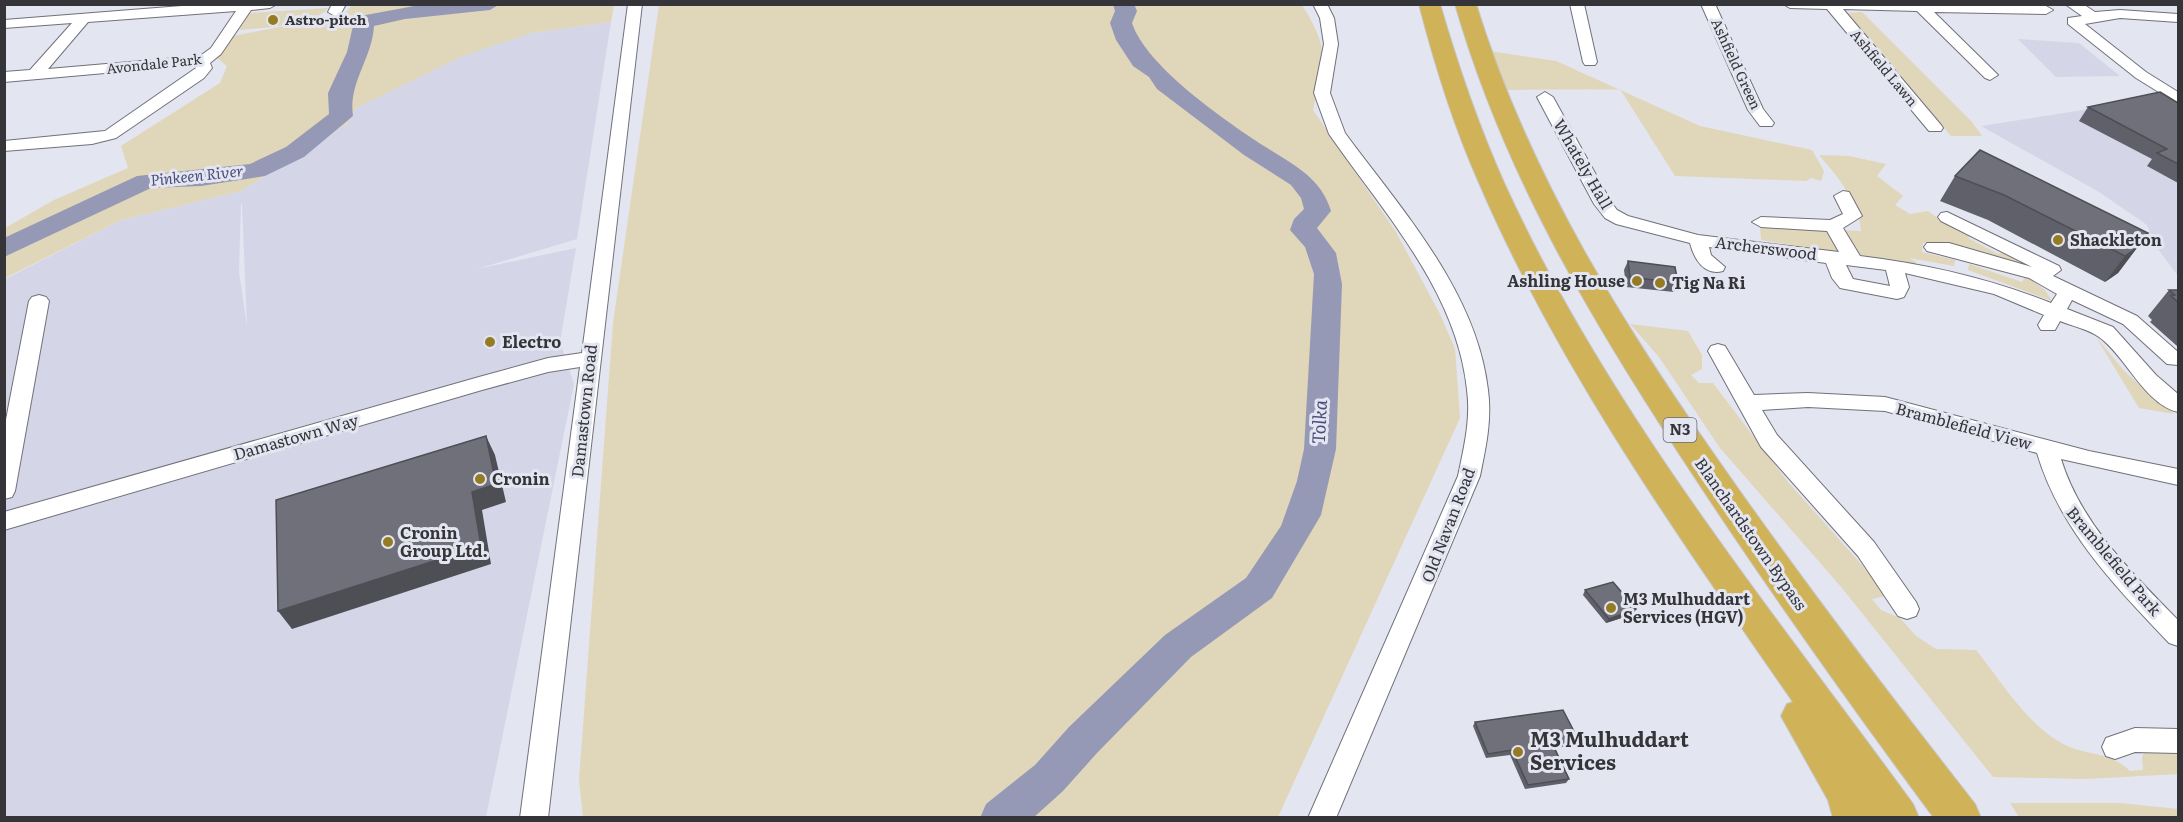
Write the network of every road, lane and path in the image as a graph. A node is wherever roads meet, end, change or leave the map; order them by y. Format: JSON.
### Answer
{"nodes":[{"id":1,"x":48,"y":4,"type":"edge"},
{"id":2,"x":270,"y":4,"type":"edge"},
{"id":3,"x":635,"y":4,"type":"edge"},
{"id":4,"x":1320,"y":4,"type":"edge"},
{"id":5,"x":1429,"y":4,"type":"edge"},
{"id":6,"x":1465,"y":4,"type":"edge"},
{"id":7,"x":1577,"y":4,"type":"edge"},
{"id":8,"x":1708,"y":4,"type":"edge"},
{"id":9,"x":1790,"y":4,"type":"edge"},
{"id":10,"x":247,"y":5,"type":"edge"},
{"id":11,"x":1833,"y":7,"type":"junction"},
{"id":12,"x":1921,"y":7,"type":"junction"},
{"id":13,"x":2046,"y":7,"type":"edge"},
{"id":14,"x":2082,"y":10,"type":"edge"},
{"id":15,"x":84,"y":18,"type":"junction"},
{"id":16,"x":2178,"y":18,"type":"edge"},
{"id":17,"x":2073,"y":21,"type":"junction"},
{"id":18,"x":32,"y":22,"type":"junction"},
{"id":19,"x":4,"y":24,"type":"edge"},
{"id":20,"x":201,"y":60,"type":"junction"},
{"id":21,"x":1590,"y":62,"type":"dead end"},
{"id":22,"x":35,"y":74,"type":"junction"},
{"id":23,"x":1990,"y":75,"type":"dead end"},
{"id":24,"x":4,"y":77,"type":"edge"},
{"id":25,"x":1545,"y":97,"type":"dead end"},
{"id":26,"x":2178,"y":99,"type":"edge"},
{"id":27,"x":1766,"y":123,"type":"dead end"},
{"id":28,"x":1935,"y":128,"type":"dead end"},
{"id":29,"x":4,"y":146,"type":"edge"},
{"id":30,"x":1492,"y":189,"type":"junction"},
{"id":31,"x":1843,"y":196,"type":"dead end"},
{"id":32,"x":1947,"y":217,"type":"dead end"},
{"id":33,"x":1761,"y":222,"type":"dead end"},
{"id":34,"x":1833,"y":226,"type":"junction"},
{"id":35,"x":1698,"y":240,"type":"junction"},
{"id":36,"x":1934,"y":247,"type":"dead end"},
{"id":37,"x":1843,"y":257,"type":"junction"},
{"id":38,"x":1893,"y":264,"type":"junction"},
{"id":39,"x":2032,"y":266,"type":"junction"},
{"id":40,"x":1716,"y":267,"type":"dead end"},
{"id":41,"x":2055,"y":272,"type":"dead end"},
{"id":42,"x":2068,"y":291,"type":"junction"},
{"id":43,"x":39,"y":301,"type":"dead end"},
{"id":44,"x":2052,"y":318,"type":"junction"},
{"id":45,"x":589,"y":359,"type":"junction"},
{"id":46,"x":2170,"y":360,"type":"edge"},
{"id":47,"x":1716,"y":363,"type":"dead end"},
{"id":48,"x":1747,"y":403,"type":"junction"},
{"id":49,"x":2178,"y":405,"type":"edge"},
{"id":50,"x":2046,"y":447,"type":"junction"},
{"id":51,"x":2178,"y":477,"type":"edge"},
{"id":52,"x":4,"y":491,"type":"edge"},
{"id":53,"x":4,"y":521,"type":"edge"},
{"id":54,"x":1907,"y":609,"type":"dead end"},
{"id":55,"x":2178,"y":636,"type":"edge"},
{"id":56,"x":2178,"y":741,"type":"edge"},
{"id":57,"x":2115,"y":747,"type":"dead end"},
{"id":58,"x":534,"y":818,"type":"edge"},
{"id":59,"x":1322,"y":818,"type":"edge"},
{"id":60,"x":1854,"y":818,"type":"edge"},
{"id":61,"x":1898,"y":818,"type":"edge"},
{"id":62,"x":1960,"y":818,"type":"edge"}],
"edges":[{"from":1,"to":18,"type":"street"},
{"from":2,"to":10,"type":"street"},
{"from":3,"to":45,"type":"street","name":"Damastown Road"},
{"from":4,"to":59,"type":"street","name":"Old Navan Road"},
{"from":5,"to":30,"type":"highway","number":"N3"},
{"from":6,"to":62,"type":"highway","name":"Blanchardstown Bypass","number":"N3"},
{"from":7,"to":21,"type":"street"},
{"from":8,"to":27,"type":"street","name":"Ashfield Green"},
{"from":9,"to":11,"type":"street"},
{"from":10,"to":15,"type":"street"},
{"from":10,"to":20,"type":"street","name":"Avondale Park"},
{"from":11,"to":12,"type":"street"},
{"from":11,"to":28,"type":"street","name":"Ashfield Lawn"},
{"from":12,"to":13,"type":"street"},
{"from":12,"to":23,"type":"street"},
{"from":13,"to":17,"type":"street"},
{"from":14,"to":16,"type":"street"},
{"from":14,"to":17,"type":"street"},
{"from":15,"to":18,"type":"street"},
{"from":15,"to":22,"type":"street"},
{"from":17,"to":26,"type":"street"},
{"from":18,"to":19,"type":"street"},
{"from":20,"to":22,"type":"street","name":"Avondale Park"},
{"from":20,"to":29,"type":"street"},
{"from":22,"to":24,"type":"street","name":"Avondale Park"},
{"from":25,"to":35,"type":"street","name":"Whately Hall"},
{"from":30,"to":60,"type":"highway"},
{"from":30,"to":61,"type":"highway","number":"N3"},
{"from":31,"to":34,"type":"street"},
{"from":32,"to":39,"type":"street"},
{"from":33,"to":34,"type":"street"},
{"from":34,"to":37,"type":"street"},
{"from":35,"to":37,"type":"street","name":"Archerswood"},
{"from":35,"to":40,"type":"street","name":"Archerswood"},
{"from":36,"to":39,"type":"street"},
{"from":37,"to":38,"type":"street","name":"Archerswood"},
{"from":37,"to":38,"type":"street","name":"Archerswood"},
{"from":38,"to":44,"type":"street","name":"Archerswood"},
{"from":39,"to":41,"type":"street"},
{"from":39,"to":42,"type":"street"},
{"from":42,"to":44,"type":"street"},
{"from":42,"to":46,"type":"street"},
{"from":43,"to":52,"type":"street"},
{"from":44,"to":49,"type":"street","name":"Archerswood"},
{"from":45,"to":53,"type":"street","name":"Damastown Way"},
{"from":45,"to":58,"type":"street","name":"Damastown Road"},
{"from":47,"to":48,"type":"street"},
{"from":48,"to":50,"type":"street","name":"Bramblefield View"},
{"from":48,"to":54,"type":"street"},
{"from":50,"to":51,"type":"street","name":"Bramblefield View"},
{"from":50,"to":55,"type":"street","name":"Bramblefield Park"},
{"from":56,"to":57,"type":"street"}]}
